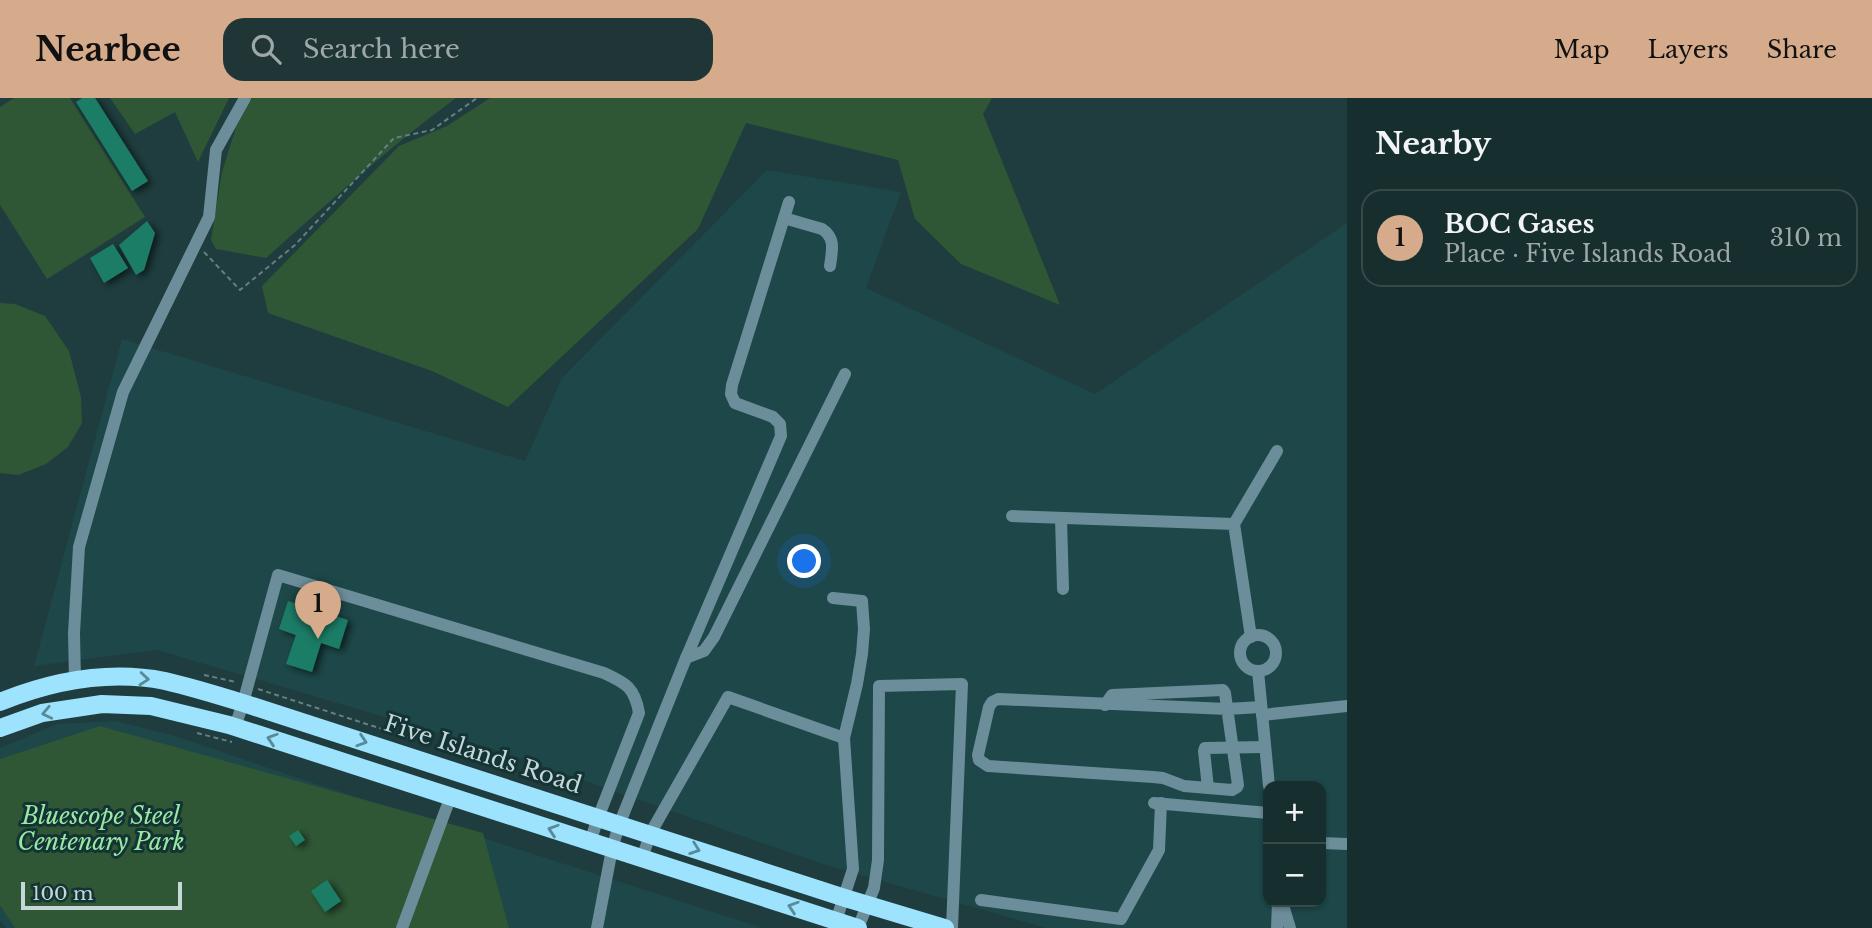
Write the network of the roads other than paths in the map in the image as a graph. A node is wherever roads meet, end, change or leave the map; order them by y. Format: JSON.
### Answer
{"nodes":[{"id":1,"x":245,"y":98,"type":"edge"},
{"id":2,"x":789,"y":202,"type":"dead end"},
{"id":3,"x":784,"y":218,"type":"junction"},
{"id":4,"x":830,"y":266,"type":"dead end"},
{"id":5,"x":845,"y":374,"type":"dead end"},
{"id":6,"x":1277,"y":451,"type":"dead end"},
{"id":7,"x":1012,"y":516,"type":"dead end"},
{"id":8,"x":1061,"y":518,"type":"junction"},
{"id":9,"x":1234,"y":524,"type":"junction"},
{"id":10,"x":1063,"y":589,"type":"dead end"},
{"id":11,"x":833,"y":598,"type":"dead end"},
{"id":12,"x":1251,"y":637,"type":"junction"},
{"id":13,"x":686,"y":658,"type":"junction"},
{"id":14,"x":1258,"y":671,"type":"junction"},
{"id":15,"x":75,"y":680,"type":"junction"},
{"id":16,"x":0,"y":702,"type":"edge"},
{"id":17,"x":243,"y":703,"type":"junction"},
{"id":18,"x":1105,"y":705,"type":"junction"},
{"id":19,"x":1347,"y":706,"type":"edge"},
{"id":20,"x":1227,"y":709,"type":"junction"},
{"id":21,"x":1261,"y":711,"type":"junction"},
{"id":22,"x":0,"y":729,"type":"edge"},
{"id":23,"x":237,"y":735,"type":"junction"},
{"id":24,"x":844,"y":738,"type":"junction"},
{"id":25,"x":1233,"y":747,"type":"junction"},
{"id":26,"x":1265,"y":747,"type":"junction"},
{"id":27,"x":1268,"y":781,"type":"edge"},
{"id":28,"x":1184,"y":786,"type":"junction"},
{"id":29,"x":1208,"y":788,"type":"junction"},
{"id":30,"x":452,"y":797,"type":"junction"},
{"id":31,"x":1183,"y":806,"type":"junction"},
{"id":32,"x":1263,"y":813,"type":"edge"},
{"id":33,"x":598,"y":818,"type":"junction"},
{"id":34,"x":619,"y":825,"type":"junction"},
{"id":35,"x":650,"y":834,"type":"junction"},
{"id":36,"x":590,"y":842,"type":"junction"},
{"id":37,"x":1326,"y":843,"type":"edge"},
{"id":38,"x":1347,"y":845,"type":"edge"},
{"id":39,"x":611,"y":849,"type":"junction"},
{"id":40,"x":642,"y":859,"type":"junction"},
{"id":41,"x":845,"y":898,"type":"junction"},
{"id":42,"x":981,"y":900,"type":"dead end"},
{"id":43,"x":867,"y":904,"type":"junction"},
{"id":44,"x":1279,"y":907,"type":"edge"},
{"id":45,"x":1282,"y":907,"type":"edge"},
{"id":46,"x":836,"y":921,"type":"junction"},
{"id":47,"x":402,"y":928,"type":"edge"},
{"id":48,"x":597,"y":928,"type":"edge"},
{"id":49,"x":858,"y":928,"type":"edge"},
{"id":50,"x":945,"y":928,"type":"edge"},
{"id":51,"x":952,"y":928,"type":"edge"},
{"id":52,"x":1277,"y":928,"type":"edge"},
{"id":53,"x":1290,"y":928,"type":"edge"}],
"edges":[{"from":1,"to":15,"type":"street"},
{"from":2,"to":3,"type":"street"},
{"from":3,"to":4,"type":"street"},
{"from":3,"to":13,"type":"street"},
{"from":5,"to":13,"type":"street"},
{"from":6,"to":9,"type":"street"},
{"from":7,"to":8,"type":"street"},
{"from":8,"to":9,"type":"street"},
{"from":8,"to":10,"type":"street"},
{"from":9,"to":12,"type":"street"},
{"from":11,"to":24,"type":"street"},
{"from":12,"to":14,"type":"street"},
{"from":12,"to":14,"type":"street"},
{"from":13,"to":34,"type":"street"},
{"from":14,"to":21,"type":"street"},
{"from":15,"to":16,"type":"main road","name":"Five Islands Road"},
{"from":15,"to":17,"type":"main road","name":"Five Islands Road","one_way":true},
{"from":17,"to":23,"type":"street"},
{"from":17,"to":33,"type":"main road","name":"Five Islands Road","one_way":true},
{"from":17,"to":33,"type":"street"},
{"from":18,"to":20,"type":"street"},
{"from":18,"to":20,"type":"street"},
{"from":18,"to":28,"type":"street"},
{"from":19,"to":21,"type":"street"},
{"from":20,"to":21,"type":"street"},
{"from":20,"to":25,"type":"street"},
{"from":21,"to":26,"type":"street"},
{"from":23,"to":22,"type":"main road","one_way":true},
{"from":30,"to":23,"type":"main road","one_way":true},
{"from":24,"to":35,"type":"street"},
{"from":24,"to":41,"type":"street"},
{"from":25,"to":26,"type":"street"},
{"from":25,"to":29,"type":"street"},
{"from":25,"to":29,"type":"street"},
{"from":26,"to":27,"type":"street"},
{"from":28,"to":29,"type":"street"},
{"from":28,"to":31,"type":"street"},
{"from":36,"to":30,"type":"main road","one_way":true},
{"from":30,"to":47,"type":"street"},
{"from":31,"to":32,"type":"street"},
{"from":31,"to":42,"type":"street"},
{"from":33,"to":34,"type":"main road","name":"Five Islands Road"},
{"from":33,"to":36,"type":"street"},
{"from":34,"to":35,"type":"main road","name":"Five Islands Road"},
{"from":34,"to":39,"type":"street"},
{"from":35,"to":40,"type":"street"},
{"from":35,"to":41,"type":"main road","name":"Five Islands Road","one_way":true},
{"from":36,"to":39,"type":"main road"},
{"from":37,"to":38,"type":"street"},
{"from":39,"to":40,"type":"main road"},
{"from":39,"to":48,"type":"street"},
{"from":46,"to":40,"type":"main road","one_way":true},
{"from":41,"to":43,"type":"main road","name":"Five Islands Road"},
{"from":41,"to":46,"type":"street"},
{"from":43,"to":49,"type":"street"},
{"from":43,"to":50,"type":"main road","name":"Five Islands Road"},
{"from":43,"to":51,"type":"street"},
{"from":44,"to":52,"type":"street"},
{"from":45,"to":53,"type":"street"},
{"from":46,"to":49,"type":"main road"}]}
